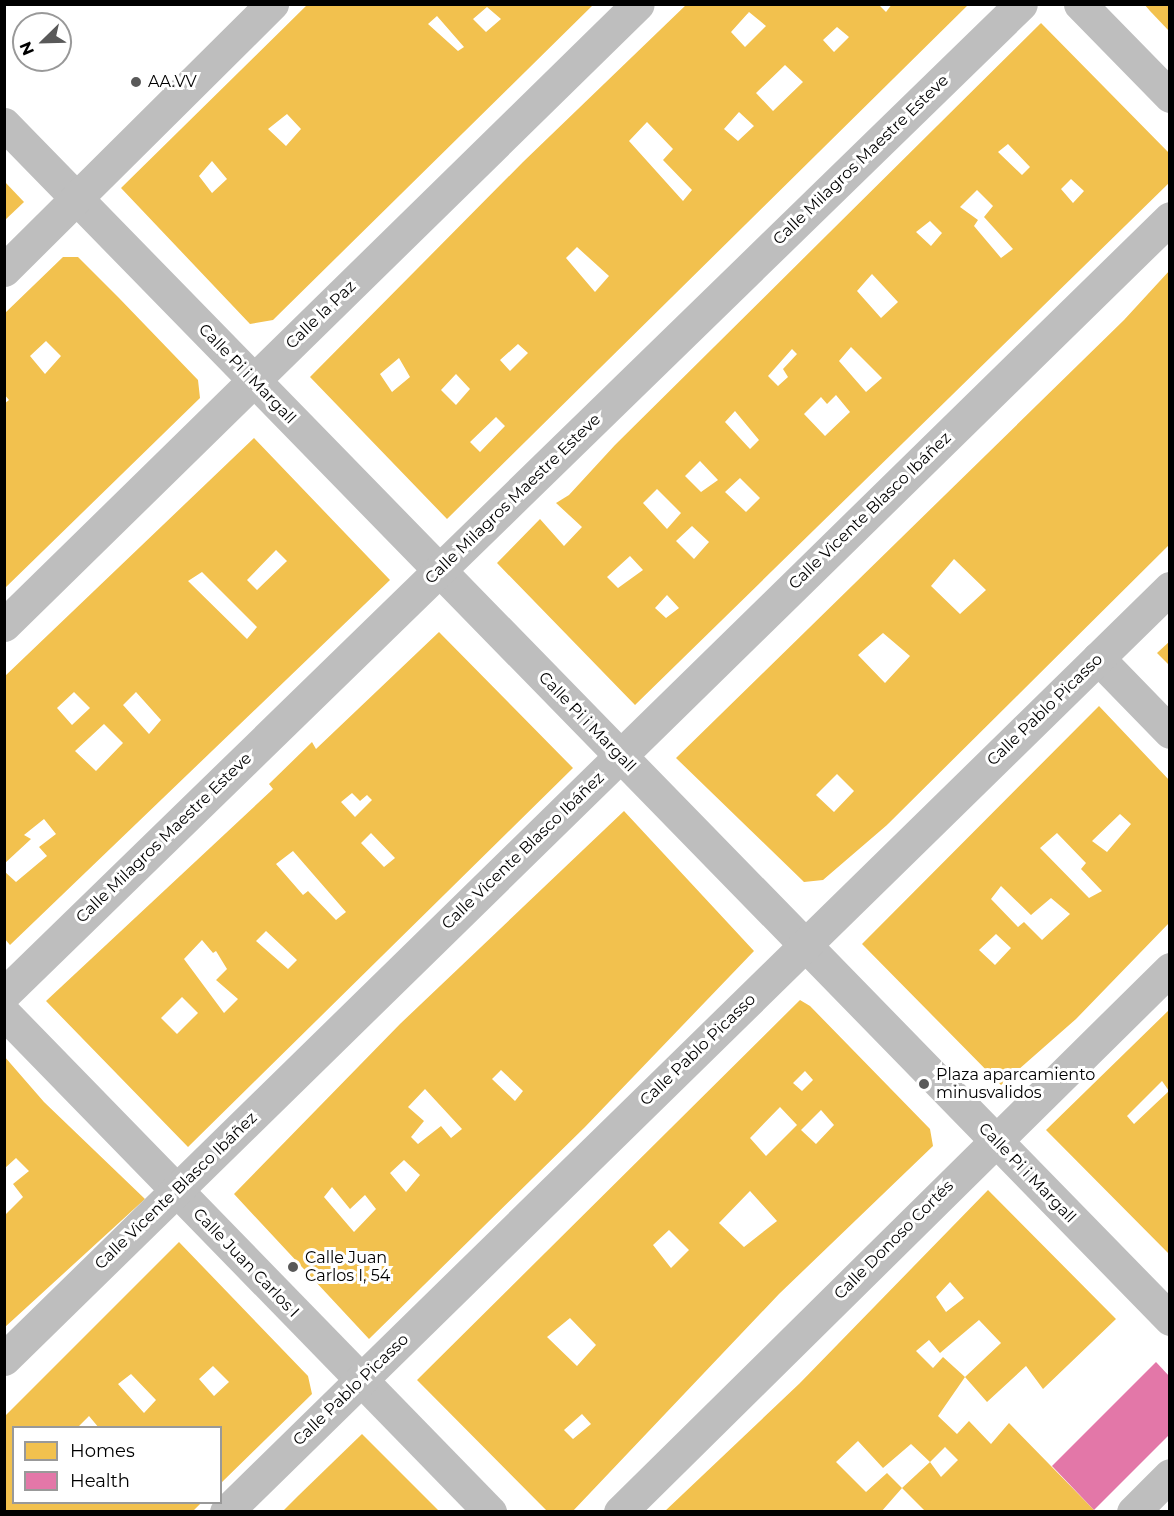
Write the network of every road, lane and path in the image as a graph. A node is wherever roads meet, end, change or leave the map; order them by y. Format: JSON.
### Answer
{"nodes":[{"id":1,"x":272,"y":4,"type":"edge"},
{"id":2,"x":638,"y":4,"type":"edge"},
{"id":3,"x":1021,"y":4,"type":"edge"},
{"id":4,"x":1080,"y":4,"type":"edge"},
{"id":5,"x":1170,"y":96,"type":"edge"},
{"id":6,"x":4,"y":124,"type":"edge"},
{"id":7,"x":76,"y":198,"type":"junction"},
{"id":8,"x":1170,"y":218,"type":"edge"},
{"id":9,"x":4,"y":270,"type":"edge"},
{"id":10,"x":254,"y":381,"type":"junction"},
{"id":11,"x":439,"y":570,"type":"junction"},
{"id":12,"x":1170,"y":588,"type":"edge"},
{"id":13,"x":4,"y":625,"type":"edge"},
{"id":14,"x":1098,"y":658,"type":"junction"},
{"id":15,"x":1170,"y":732,"type":"edge"},
{"id":16,"x":620,"y":756,"type":"junction"},
{"id":17,"x":805,"y":945,"type":"junction"},
{"id":18,"x":1170,"y":969,"type":"edge"},
{"id":19,"x":4,"y":994,"type":"edge"},
{"id":20,"x":4,"y":1012,"type":"edge"},
{"id":21,"x":996,"y":1141,"type":"junction"},
{"id":22,"x":176,"y":1191,"type":"junction"},
{"id":23,"x":1170,"y":1319,"type":"edge"},
{"id":24,"x":4,"y":1359,"type":"edge"},
{"id":25,"x":361,"y":1380,"type":"junction"},
{"id":26,"x":1170,"y":1475,"type":"edge"},
{"id":27,"x":226,"y":1512,"type":"edge"},
{"id":28,"x":490,"y":1512,"type":"edge"},
{"id":29,"x":620,"y":1512,"type":"edge"},
{"id":30,"x":1133,"y":1512,"type":"edge"}],
"edges":[{"from":1,"to":7,"type":"street"},
{"from":2,"to":10,"type":"street","name":"Calle la Paz"},
{"from":3,"to":11,"type":"street","name":"Calle Milagros Maestre Esteve"},
{"from":4,"to":5,"type":"street"},
{"from":6,"to":7,"type":"street","name":"Calle Pi i Margall"},
{"from":7,"to":9,"type":"street"},
{"from":7,"to":10,"type":"street","name":"Calle Pi i Margall"},
{"from":8,"to":16,"type":"street","name":"Calle Vicente Blasco Ibáñez"},
{"from":10,"to":11,"type":"street","name":"Calle Pi i Margall"},
{"from":10,"to":13,"type":"street","name":"Calle la Paz"},
{"from":11,"to":16,"type":"street","name":"Calle Pi i Margall"},
{"from":11,"to":19,"type":"street","name":"Calle Milagros Maestre Esteve"},
{"from":12,"to":14,"type":"street","name":"Calle Pablo Picasso"},
{"from":14,"to":15,"type":"street"},
{"from":14,"to":17,"type":"street","name":"Calle Pablo Picasso"},
{"from":16,"to":17,"type":"street","name":"Calle Pi i Margall"},
{"from":16,"to":22,"type":"street","name":"Calle Vicente Blasco Ibáñez"},
{"from":17,"to":21,"type":"street","name":"Calle Pi i Margall"},
{"from":17,"to":25,"type":"street","name":"Calle Pablo Picasso"},
{"from":18,"to":21,"type":"street","name":"Calle Donoso Cortés"},
{"from":20,"to":22,"type":"street","name":"Calle Juan Carlos I"},
{"from":21,"to":23,"type":"street","name":"Calle Pi i Margall"},
{"from":21,"to":29,"type":"street","name":"Calle Donoso Cortés"},
{"from":22,"to":24,"type":"street","name":"Calle Vicente Blasco Ibáñez"},
{"from":22,"to":25,"type":"street","name":"Calle Juan Carlos I"},
{"from":25,"to":27,"type":"street","name":"Calle Pablo Picasso"},
{"from":25,"to":28,"type":"street","name":"Calle Juan Carlos I"},
{"from":26,"to":30,"type":"street"}]}
